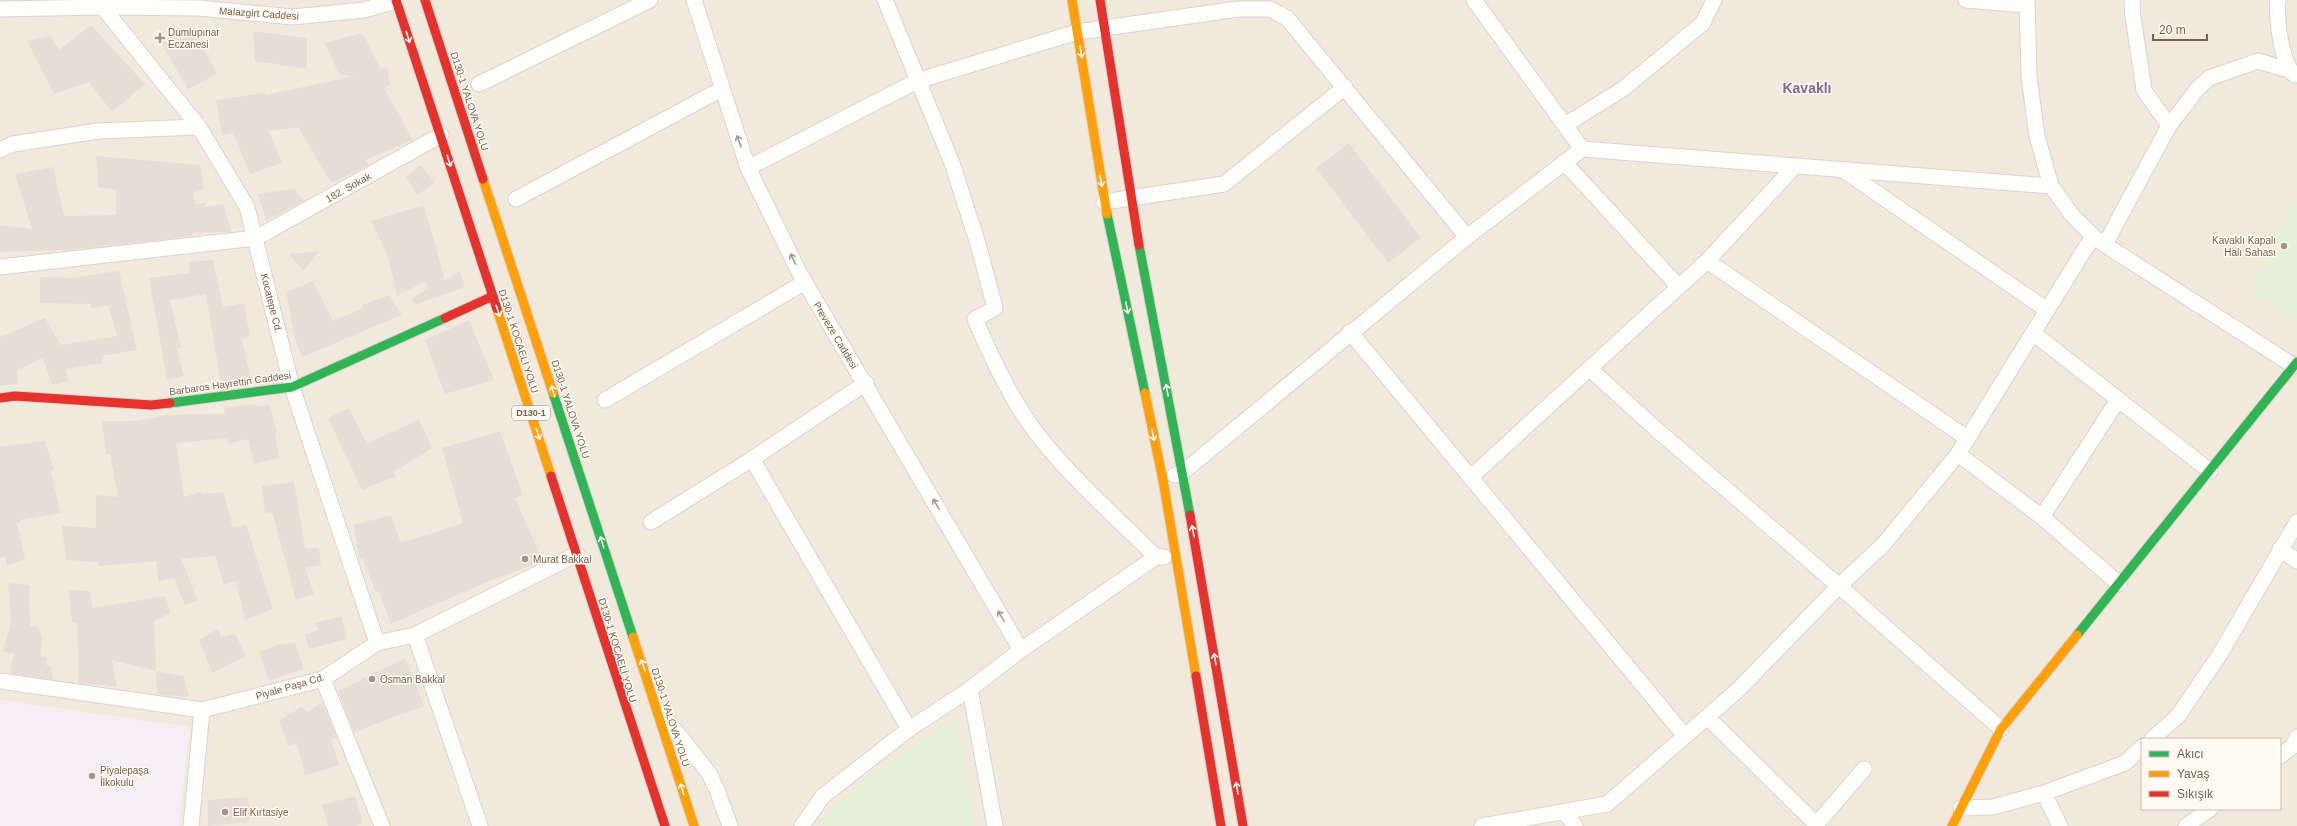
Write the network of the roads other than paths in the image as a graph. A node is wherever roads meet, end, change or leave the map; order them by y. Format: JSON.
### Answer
{"nodes":[{"id":1,"x":396,"y":0,"type":"edge"},
{"id":2,"x":425,"y":0,"type":"edge"},
{"id":3,"x":650,"y":0,"type":"edge"},
{"id":4,"x":694,"y":0,"type":"edge"},
{"id":5,"x":885,"y":0,"type":"edge"},
{"id":6,"x":1072,"y":0,"type":"edge"},
{"id":7,"x":1100,"y":0,"type":"edge"},
{"id":8,"x":1474,"y":0,"type":"edge"},
{"id":9,"x":1714,"y":0,"type":"edge"},
{"id":10,"x":1966,"y":0,"type":"edge"},
{"id":11,"x":2132,"y":0,"type":"edge"},
{"id":12,"x":2278,"y":0,"type":"edge"},
{"id":13,"x":2026,"y":2,"type":"edge"},
{"id":14,"x":100,"y":3,"type":"edge"},
{"id":15,"x":199,"y":4,"type":"edge"},
{"id":16,"x":0,"y":9,"type":"edge"},
{"id":17,"x":1104,"y":28,"type":"junction"},
{"id":18,"x":1077,"y":32,"type":"junction"},
{"id":19,"x":2293,"y":73,"type":"edge"},
{"id":20,"x":916,"y":81,"type":"junction"},
{"id":21,"x":479,"y":84,"type":"dead end"},
{"id":22,"x":1345,"y":87,"type":"junction"},
{"id":23,"x":722,"y":89,"type":"junction"},
{"id":24,"x":1565,"y":125,"type":"junction"},
{"id":25,"x":2169,"y":126,"type":"junction"},
{"id":26,"x":199,"y":127,"type":"junction"},
{"id":27,"x":441,"y":135,"type":"junction"},
{"id":28,"x":1582,"y":149,"type":"junction"},
{"id":29,"x":0,"y":150,"type":"edge"},
{"id":30,"x":1564,"y":162,"type":"junction"},
{"id":31,"x":1795,"y":166,"type":"junction"},
{"id":32,"x":748,"y":168,"type":"junction"},
{"id":33,"x":1843,"y":170,"type":"junction"},
{"id":34,"x":2051,"y":186,"type":"junction"},
{"id":35,"x":1130,"y":198,"type":"junction"},
{"id":36,"x":516,"y":199,"type":"dead end"},
{"id":37,"x":1104,"y":202,"type":"junction"},
{"id":38,"x":1467,"y":237,"type":"junction"},
{"id":39,"x":256,"y":238,"type":"junction"},
{"id":40,"x":2099,"y":240,"type":"junction"},
{"id":41,"x":1707,"y":261,"type":"junction"},
{"id":42,"x":0,"y":267,"type":"edge"},
{"id":43,"x":805,"y":282,"type":"junction"},
{"id":44,"x":1679,"y":287,"type":"junction"},
{"id":45,"x":493,"y":296,"type":"junction"},
{"id":46,"x":2047,"y":310,"type":"junction"},
{"id":47,"x":1350,"y":332,"type":"junction"},
{"id":48,"x":2033,"y":333,"type":"junction"},
{"id":49,"x":1590,"y":369,"type":"junction"},
{"id":50,"x":2294,"y":372,"type":"edge"},
{"id":51,"x":866,"y":383,"type":"junction"},
{"id":52,"x":292,"y":387,"type":"junction"},
{"id":53,"x":0,"y":398,"type":"edge"},
{"id":54,"x":605,"y":400,"type":"dead end"},
{"id":55,"x":2118,"y":400,"type":"junction"},
{"id":56,"x":1967,"y":438,"type":"junction"},
{"id":57,"x":1958,"y":454,"type":"junction"},
{"id":58,"x":752,"y":459,"type":"junction"},
{"id":59,"x":2210,"y":471,"type":"junction"},
{"id":60,"x":1182,"y":472,"type":"junction"},
{"id":61,"x":1472,"y":476,"type":"junction"},
{"id":62,"x":1163,"y":480,"type":"junction"},
{"id":63,"x":556,"y":490,"type":"junction"},
{"id":64,"x":544,"y":500,"type":"dead end"},
{"id":65,"x":2042,"y":517,"type":"junction"},
{"id":66,"x":651,"y":522,"type":"dead end"},
{"id":67,"x":2297,"y":522,"type":"edge"},
{"id":68,"x":2280,"y":549,"type":"junction"},
{"id":69,"x":1197,"y":551,"type":"junction"},
{"id":70,"x":577,"y":554,"type":"junction"},
{"id":71,"x":1156,"y":557,"type":"junction"},
{"id":72,"x":1175,"y":557,"type":"junction"},
{"id":73,"x":2297,"y":561,"type":"edge"},
{"id":74,"x":2119,"y":584,"type":"junction"},
{"id":75,"x":1839,"y":586,"type":"junction"},
{"id":76,"x":415,"y":635,"type":"junction"},
{"id":77,"x":376,"y":643,"type":"junction"},
{"id":78,"x":1021,"y":650,"type":"junction"},
{"id":79,"x":323,"y":679,"type":"junction"},
{"id":80,"x":0,"y":681,"type":"edge"},
{"id":81,"x":970,"y":689,"type":"junction"},
{"id":82,"x":657,"y":708,"type":"junction"},
{"id":83,"x":202,"y":710,"type":"junction"},
{"id":84,"x":1707,"y":717,"type":"junction"},
{"id":85,"x":909,"y":729,"type":"junction"},
{"id":86,"x":2001,"y":729,"type":"junction"},
{"id":87,"x":1685,"y":736,"type":"junction"},
{"id":88,"x":2153,"y":738,"type":"edge"},
{"id":89,"x":2296,"y":744,"type":"edge"},
{"id":90,"x":2141,"y":749,"type":"edge"},
{"id":91,"x":2281,"y":755,"type":"edge"},
{"id":92,"x":1864,"y":769,"type":"dead end"},
{"id":93,"x":2044,"y":793,"type":"junction"},
{"id":94,"x":1961,"y":808,"type":"junction"},
{"id":95,"x":2209,"y":810,"type":"edge"},
{"id":96,"x":1564,"y":812,"type":"junction"},
{"id":97,"x":1816,"y":825,"type":"edge"},
{"id":98,"x":191,"y":826,"type":"edge"},
{"id":99,"x":382,"y":826,"type":"edge"},
{"id":100,"x":480,"y":826,"type":"edge"},
{"id":101,"x":665,"y":826,"type":"edge"},
{"id":102,"x":694,"y":826,"type":"edge"},
{"id":103,"x":730,"y":826,"type":"edge"},
{"id":104,"x":802,"y":826,"type":"edge"},
{"id":105,"x":995,"y":826,"type":"edge"},
{"id":106,"x":1221,"y":826,"type":"edge"},
{"id":107,"x":1243,"y":826,"type":"edge"},
{"id":108,"x":1482,"y":826,"type":"edge"},
{"id":109,"x":1575,"y":826,"type":"edge"},
{"id":110,"x":1952,"y":826,"type":"edge"},
{"id":111,"x":2060,"y":826,"type":"edge"},
{"id":112,"x":2186,"y":826,"type":"edge"}],
"edges":[{"from":1,"to":15,"type":"street","name":"Malazgirt Caddesi"},
{"from":1,"to":27,"type":"main road","name":"D130-1 KOCAELİ YOLU","number":"D130-1","one_way":true},
{"from":82,"to":2,"type":"main road","name":"D130-1 YALOVA YOLU","number":"D130-1","one_way":true},
{"from":3,"to":21,"type":"street"},
{"from":4,"to":23,"type":"street","name":"Preveze Caddesi"},
{"from":5,"to":20,"type":"street"},
{"from":6,"to":18,"type":"main road"},
{"from":7,"to":17,"type":"main road"},
{"from":8,"to":24,"type":"street"},
{"from":9,"to":24,"type":"street"},
{"from":10,"to":13,"type":"street"},
{"from":11,"to":25,"type":"street"},
{"from":12,"to":19,"type":"street"},
{"from":13,"to":34,"type":"street"},
{"from":14,"to":15,"type":"street","name":"Malazgirt Caddesi"},
{"from":14,"to":16,"type":"street","name":"Malazgirt Caddesi"},
{"from":14,"to":26,"type":"street","name":"Kocatepe Cd."},
{"from":17,"to":18,"type":"street"},
{"from":17,"to":22,"type":"street"},
{"from":17,"to":35,"type":"main road"},
{"from":18,"to":20,"type":"street"},
{"from":18,"to":37,"type":"main road","one_way":true},
{"from":19,"to":25,"type":"street"},
{"from":20,"to":32,"type":"street"},
{"from":20,"to":71,"type":"street"},
{"from":22,"to":35,"type":"street"},
{"from":22,"to":38,"type":"street"},
{"from":32,"to":23,"type":"street","name":"Preveze Caddesi","one_way":true},
{"from":23,"to":36,"type":"street"},
{"from":24,"to":28,"type":"street"},
{"from":25,"to":40,"type":"street"},
{"from":26,"to":29,"type":"street"},
{"from":26,"to":39,"type":"street","name":"Kocatepe Cd."},
{"from":27,"to":39,"type":"street","name":"182. Sokak"},
{"from":27,"to":45,"type":"main road","name":"D130-1 KOCAELİ YOLU","number":"D130-1","one_way":true},
{"from":28,"to":30,"type":"street"},
{"from":28,"to":31,"type":"street"},
{"from":30,"to":38,"type":"street"},
{"from":30,"to":44,"type":"street"},
{"from":31,"to":33,"type":"street"},
{"from":31,"to":41,"type":"street"},
{"from":43,"to":32,"type":"street","name":"Preveze Caddesi","one_way":true},
{"from":33,"to":34,"type":"street"},
{"from":33,"to":46,"type":"street"},
{"from":34,"to":40,"type":"street"},
{"from":35,"to":37,"type":"street"},
{"from":60,"to":35,"type":"main road","one_way":true},
{"from":37,"to":62,"type":"main road","one_way":true},
{"from":38,"to":47,"type":"street"},
{"from":39,"to":42,"type":"street"},
{"from":39,"to":52,"type":"street","name":"Kocatepe Cd."},
{"from":40,"to":46,"type":"street"},
{"from":40,"to":50,"type":"street"},
{"from":41,"to":44,"type":"street"},
{"from":41,"to":56,"type":"street"},
{"from":43,"to":51,"type":"street","name":"Preveze Caddesi"},
{"from":43,"to":54,"type":"street"},
{"from":44,"to":49,"type":"street"},
{"from":45,"to":52,"type":"main road","name":"Barbaros Hayrettin Caddesi"},
{"from":45,"to":63,"type":"main road","name":"D130-1 KOCAELİ YOLU","number":"D130-1","one_way":true},
{"from":46,"to":48,"type":"street"},
{"from":47,"to":60,"type":"street"},
{"from":47,"to":61,"type":"street"},
{"from":48,"to":55,"type":"street"},
{"from":48,"to":56,"type":"street"},
{"from":49,"to":61,"type":"street"},
{"from":49,"to":75,"type":"street"},
{"from":50,"to":59,"type":"main road"},
{"from":51,"to":58,"type":"street"},
{"from":78,"to":51,"type":"street","name":"Preveze Caddesi","one_way":true},
{"from":52,"to":53,"type":"main road","name":"Barbaros Hayrettin Caddesi"},
{"from":52,"to":77,"type":"street","name":"Kocatepe Cd."},
{"from":55,"to":59,"type":"street"},
{"from":55,"to":65,"type":"street"},
{"from":56,"to":57,"type":"street"},
{"from":57,"to":65,"type":"street"},
{"from":57,"to":75,"type":"street"},
{"from":58,"to":66,"type":"street"},
{"from":58,"to":85,"type":"street"},
{"from":59,"to":74,"type":"main road"},
{"from":60,"to":62,"type":"street"},
{"from":69,"to":60,"type":"main road","one_way":true},
{"from":61,"to":87,"type":"street"},
{"from":62,"to":72,"type":"main road"},
{"from":63,"to":64,"type":"street"},
{"from":63,"to":70,"type":"main road","name":"D130-1 KOCAELİ YOLU","number":"D130-1"},
{"from":65,"to":74,"type":"street"},
{"from":67,"to":68,"type":"street"},
{"from":68,"to":73,"type":"street"},
{"from":68,"to":88,"type":"street"},
{"from":69,"to":72,"type":"street"},
{"from":107,"to":69,"type":"main road","one_way":true},
{"from":70,"to":76,"type":"street","name":"Piyale Paşa Cd."},
{"from":70,"to":101,"type":"main road","name":"D130-1 KOCAELİ YOLU","number":"D130-1"},
{"from":71,"to":72,"type":"street"},
{"from":71,"to":78,"type":"street"},
{"from":72,"to":106,"type":"main road"},
{"from":74,"to":86,"type":"main road"},
{"from":75,"to":84,"type":"street"},
{"from":75,"to":86,"type":"street"},
{"from":76,"to":77,"type":"street","name":"Piyale Paşa Cd."},
{"from":76,"to":100,"type":"street"},
{"from":77,"to":79,"type":"street","name":"Piyale Paşa Cd."},
{"from":78,"to":81,"type":"street"},
{"from":79,"to":83,"type":"street","name":"Piyale Paşa Cd."},
{"from":79,"to":99,"type":"street"},
{"from":80,"to":83,"type":"street","name":"Piyale Paşa Cd."},
{"from":81,"to":85,"type":"street"},
{"from":81,"to":105,"type":"street"},
{"from":102,"to":82,"type":"main road","name":"D130-1 YALOVA YOLU","number":"D130-1","one_way":true},
{"from":82,"to":103,"type":"street"},
{"from":83,"to":98,"type":"street"},
{"from":84,"to":87,"type":"street"},
{"from":84,"to":97,"type":"street"},
{"from":85,"to":104,"type":"street"},
{"from":86,"to":94,"type":"main road"},
{"from":87,"to":96,"type":"street"},
{"from":89,"to":91,"type":"street"},
{"from":90,"to":93,"type":"street"},
{"from":92,"to":97,"type":"street"},
{"from":93,"to":94,"type":"street"},
{"from":93,"to":111,"type":"street"},
{"from":94,"to":110,"type":"main road"},
{"from":95,"to":112,"type":"street"},
{"from":96,"to":108,"type":"street"},
{"from":96,"to":109,"type":"street"}]}
